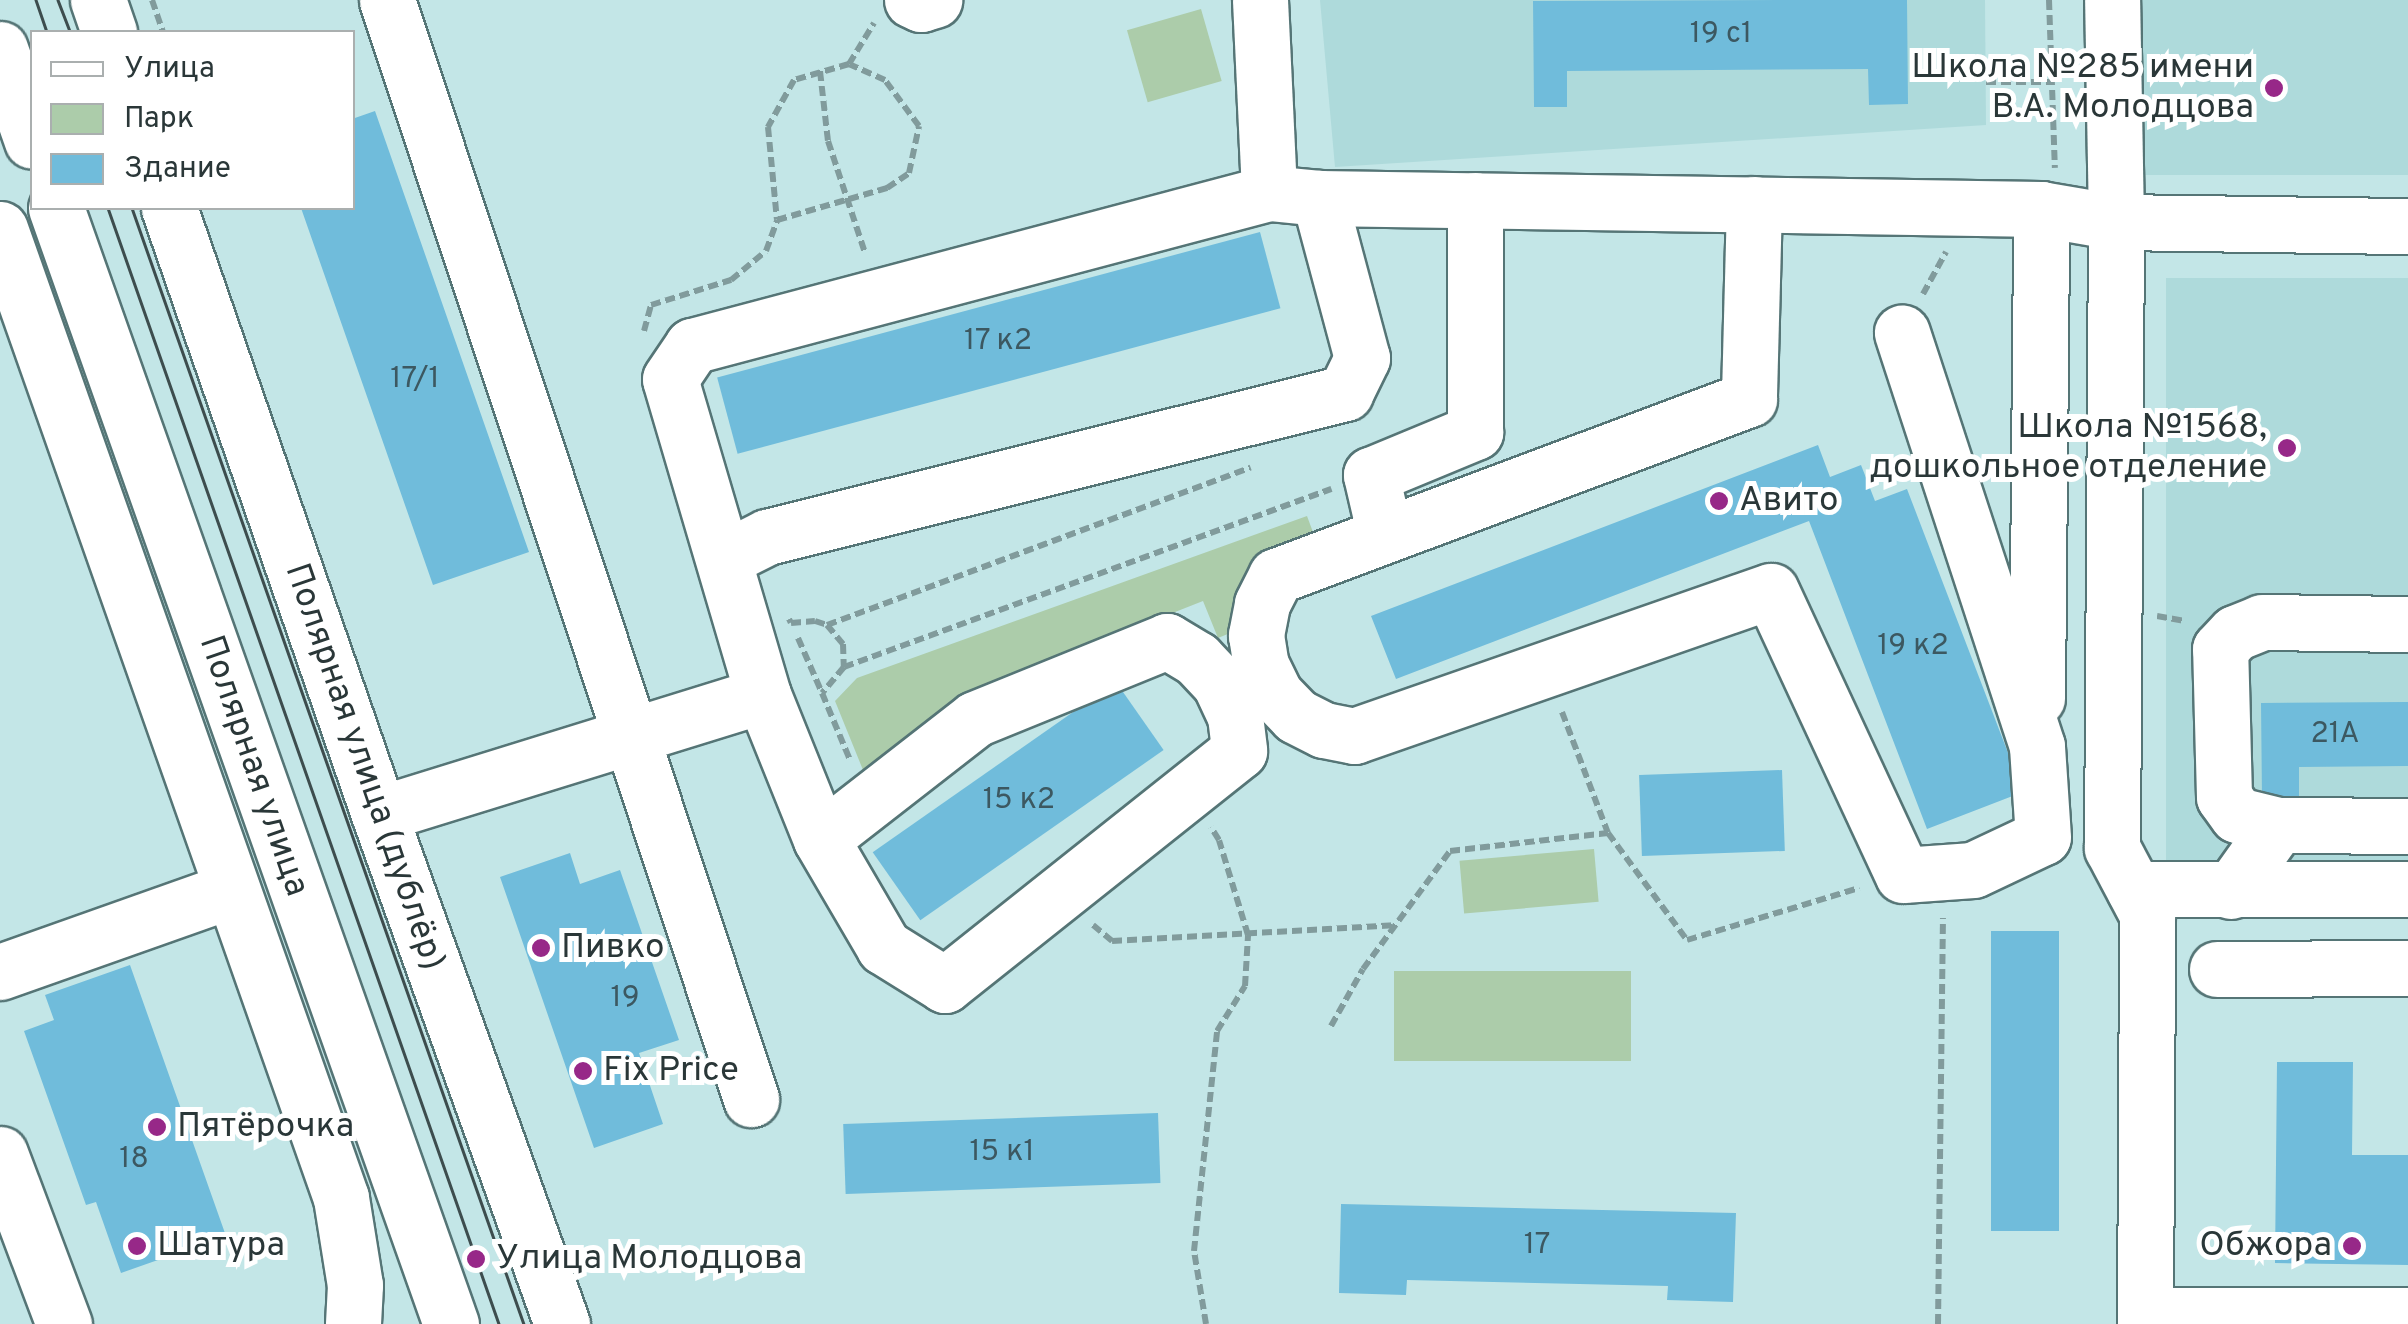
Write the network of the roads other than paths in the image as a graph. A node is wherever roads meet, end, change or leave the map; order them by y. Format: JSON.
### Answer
{"nodes":[{"id":1,"x":98,"y":0,"type":"edge"},
{"id":2,"x":387,"y":0,"type":"edge"},
{"id":3,"x":934,"y":0,"type":"edge"},
{"id":4,"x":1260,"y":0,"type":"edge"},
{"id":5,"x":2112,"y":0,"type":"edge"},
{"id":6,"x":894,"y":8,"type":"edge"},
{"id":7,"x":108,"y":30,"type":"edge"},
{"id":8,"x":0,"y":48,"type":"edge"},
{"id":9,"x":30,"y":134,"type":"edge"},
{"id":10,"x":1294,"y":196,"type":"junction"},
{"id":11,"x":1475,"y":200,"type":"junction"},
{"id":12,"x":1754,"y":204,"type":"junction"},
{"id":13,"x":2042,"y":209,"type":"junction"},
{"id":14,"x":57,"y":210,"type":"edge"},
{"id":15,"x":170,"y":210,"type":"edge"},
{"id":16,"x":2116,"y":222,"type":"junction"},
{"id":17,"x":2408,"y":226,"type":"edge"},
{"id":18,"x":0,"y":229,"type":"edge"},
{"id":19,"x":1902,"y":333,"type":"road end"},
{"id":20,"x":1384,"y":535,"type":"junction"},
{"id":21,"x":725,"y":558,"type":"junction"},
{"id":22,"x":2408,"y":624,"type":"edge"},
{"id":23,"x":763,"y":695,"type":"junction"},
{"id":24,"x":628,"y":734,"type":"junction"},
{"id":25,"x":2037,"y":746,"type":"junction"},
{"id":26,"x":379,"y":814,"type":"junction"},
{"id":27,"x":2278,"y":825,"type":"junction"},
{"id":28,"x":2408,"y":826,"type":"edge"},
{"id":29,"x":2043,"y":837,"type":"junction"},
{"id":30,"x":822,"y":839,"type":"junction"},
{"id":31,"x":2123,"y":868,"type":"junction"},
{"id":32,"x":232,"y":890,"type":"junction"},
{"id":33,"x":2408,"y":890,"type":"edge"},
{"id":34,"x":2231,"y":891,"type":"junction"},
{"id":35,"x":2217,"y":968,"type":"dead end"},
{"id":36,"x":2408,"y":968,"type":"edge"},
{"id":37,"x":0,"y":972,"type":"edge"},
{"id":38,"x":752,"y":1099,"type":"dead end"},
{"id":39,"x":0,"y":1154,"type":"edge"},
{"id":40,"x":2408,"y":1314,"type":"edge"},
{"id":41,"x":2146,"y":1320,"type":"edge"},
{"id":42,"x":64,"y":1324,"type":"edge"},
{"id":43,"x":353,"y":1324,"type":"edge"},
{"id":44,"x":450,"y":1324,"type":"edge"},
{"id":45,"x":562,"y":1324,"type":"edge"}],
"edges":[{"from":1,"to":7,"type":"main road"},
{"from":2,"to":24,"type":"main road"},
{"from":3,"to":6,"type":"main road"},
{"from":4,"to":10,"type":"main road"},
{"from":5,"to":16,"type":"main road"},
{"from":8,"to":9,"type":"main road"},
{"from":10,"to":11,"type":"main road"},
{"from":10,"to":21,"type":"main road"},
{"from":10,"to":21,"type":"main road"},
{"from":11,"to":12,"type":"main road"},
{"from":11,"to":20,"type":"main road"},
{"from":12,"to":13,"type":"main road"},
{"from":12,"to":20,"type":"main road"},
{"from":13,"to":16,"type":"main road"},
{"from":13,"to":25,"type":"main road"},
{"from":14,"to":44,"type":"main road","name":"Полярная улица"},
{"from":15,"to":26,"type":"main road","name":"Полярная улица (дублёр)"},
{"from":16,"to":17,"type":"main road"},
{"from":16,"to":31,"type":"main road"},
{"from":18,"to":32,"type":"main road","name":"Полярная улица"},
{"from":19,"to":25,"type":"main road"},
{"from":20,"to":29,"type":"main road"},
{"from":21,"to":23,"type":"main road"},
{"from":22,"to":27,"type":"main road"},
{"from":23,"to":24,"type":"main road"},
{"from":23,"to":30,"type":"main road"},
{"from":24,"to":26,"type":"main road"},
{"from":24,"to":38,"type":"main road"},
{"from":25,"to":29,"type":"main road"},
{"from":26,"to":45,"type":"main road","name":"Полярная улица (дублёр)"},
{"from":27,"to":28,"type":"main road"},
{"from":27,"to":34,"type":"main road"},
{"from":29,"to":31,"type":"main road"},
{"from":30,"to":30,"type":"main road"},
{"from":31,"to":34,"type":"main road"},
{"from":31,"to":41,"type":"main road"},
{"from":32,"to":37,"type":"main road"},
{"from":32,"to":43,"type":"main road","name":"Полярная улица"},
{"from":33,"to":34,"type":"main road"},
{"from":35,"to":36,"type":"main road"},
{"from":39,"to":42,"type":"main road"},
{"from":40,"to":41,"type":"main road"}]}
